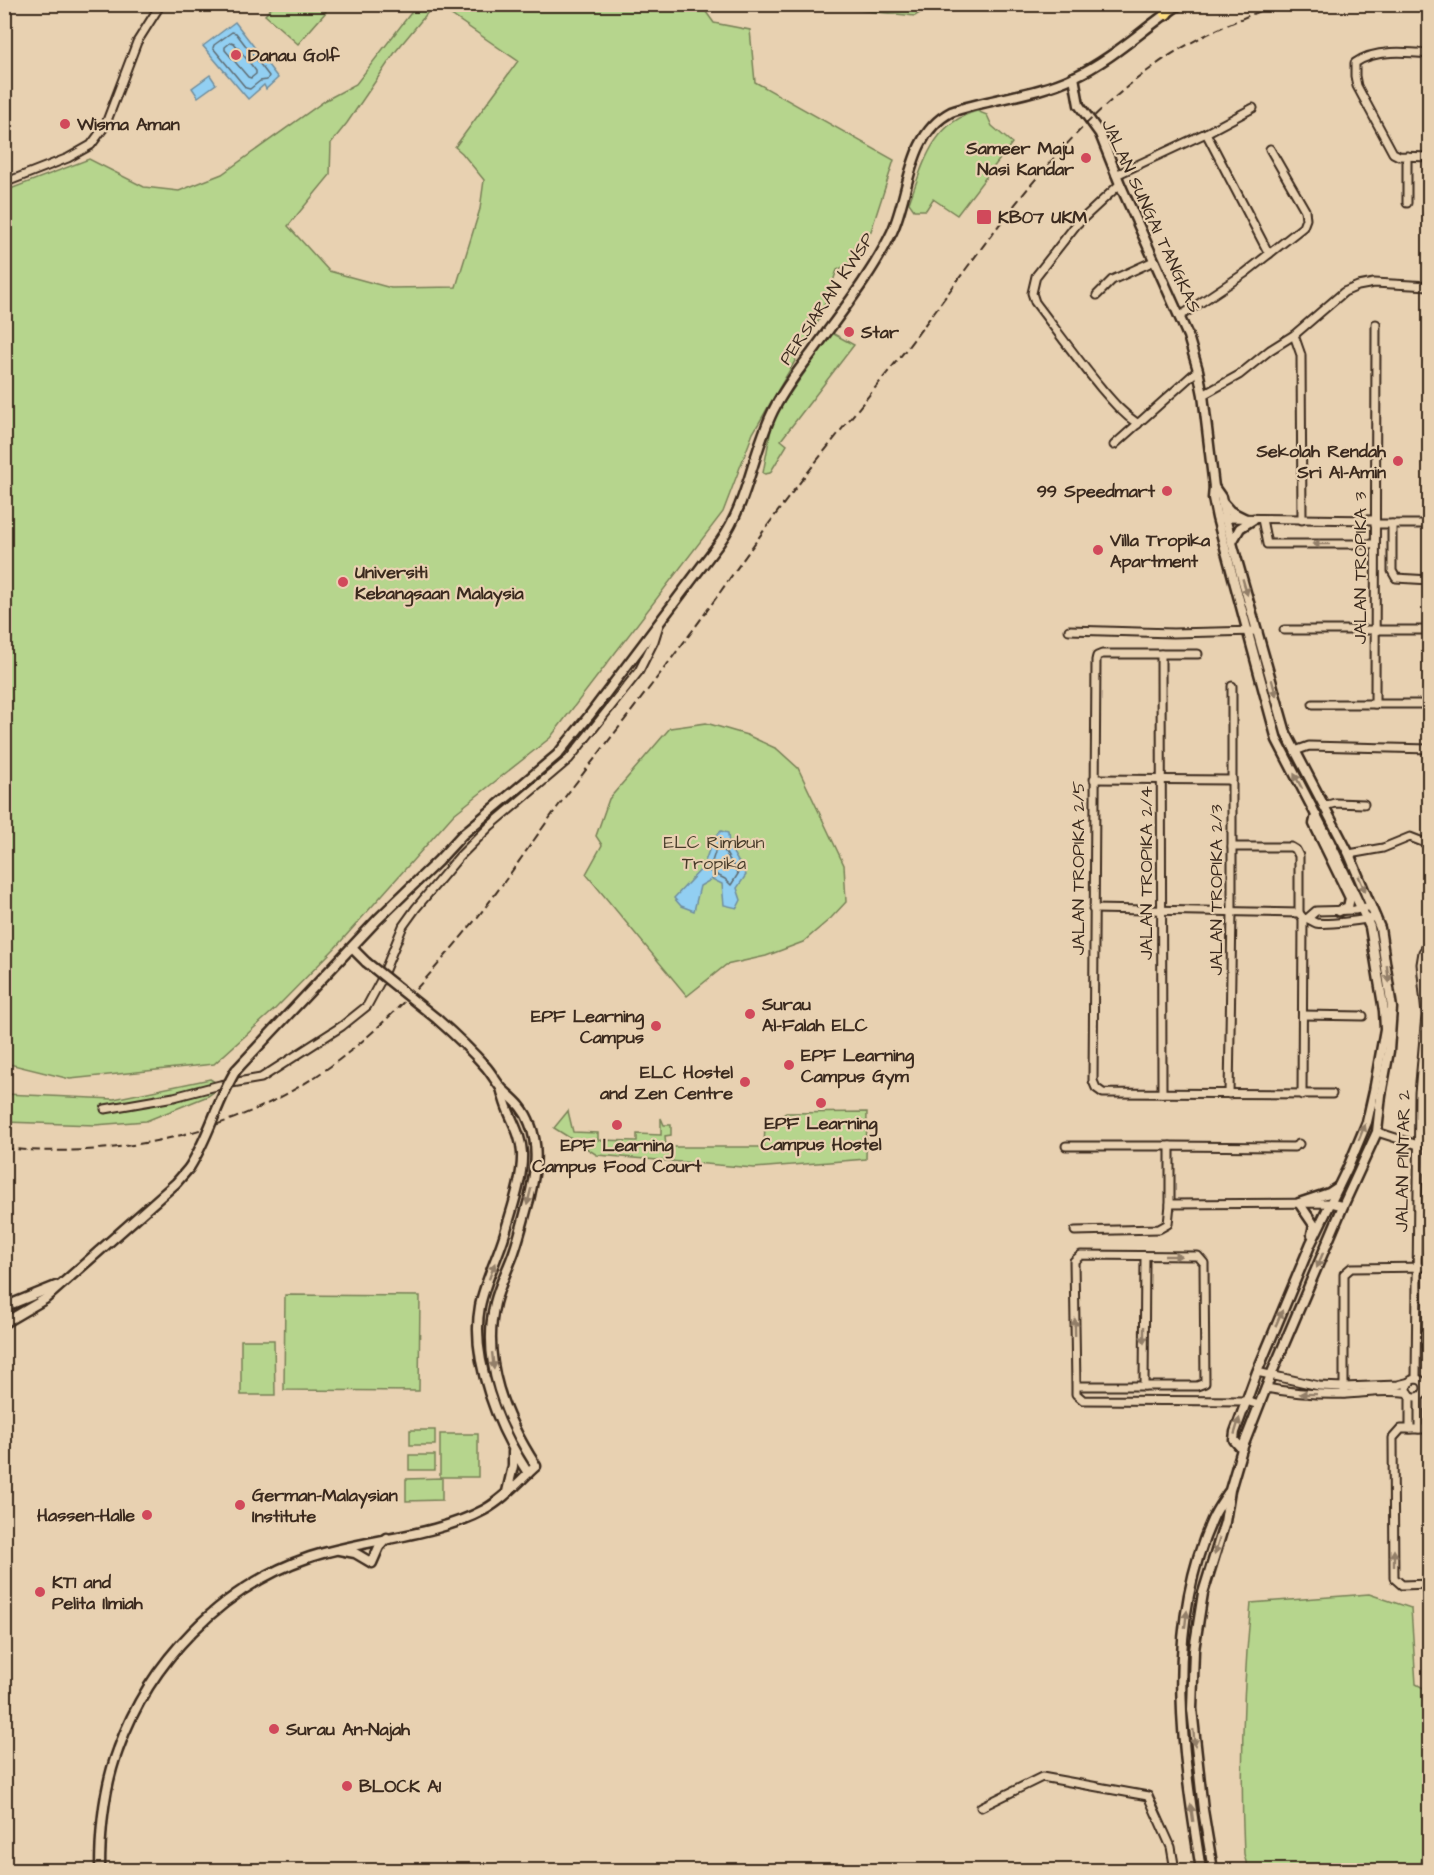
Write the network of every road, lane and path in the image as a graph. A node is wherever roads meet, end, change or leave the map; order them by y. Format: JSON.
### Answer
{"nodes":[{"id":1,"x":161,"y":4,"type":"edge"},
{"id":2,"x":1173,"y":4,"type":"edge"},
{"id":3,"x":1180,"y":4,"type":"edge"},
{"id":4,"x":1166,"y":14,"type":"junction"},
{"id":5,"x":1430,"y":54,"type":"edge"},
{"id":6,"x":1074,"y":77,"type":"junction"},
{"id":7,"x":1253,"y":108,"type":"dead end"},
{"id":8,"x":1206,"y":133,"type":"junction"},
{"id":9,"x":1270,"y":149,"type":"dead end"},
{"id":10,"x":1407,"y":156,"type":"junction"},
{"id":11,"x":1430,"y":157,"type":"edge"},
{"id":12,"x":1116,"y":175,"type":"junction"},
{"id":13,"x":4,"y":183,"type":"edge"},
{"id":14,"x":1120,"y":184,"type":"junction"},
{"id":15,"x":1407,"y":203,"type":"dead end"},
{"id":16,"x":1269,"y":254,"type":"junction"},
{"id":17,"x":1154,"y":261,"type":"junction"},
{"id":18,"x":1430,"y":286,"type":"edge"},
{"id":19,"x":1096,"y":295,"type":"dead end"},
{"id":20,"x":1179,"y":317,"type":"junction"},
{"id":21,"x":1376,"y":324,"type":"dead end"},
{"id":22,"x":1294,"y":335,"type":"junction"},
{"id":23,"x":1199,"y":374,"type":"junction"},
{"id":24,"x":1203,"y":395,"type":"junction"},
{"id":25,"x":1138,"y":424,"type":"junction"},
{"id":26,"x":1114,"y":446,"type":"dead end"},
{"id":27,"x":1214,"y":487,"type":"junction"},
{"id":28,"x":1222,"y":501,"type":"junction"},
{"id":29,"x":1221,"y":518,"type":"junction"},
{"id":30,"x":1254,"y":519,"type":"junction"},
{"id":31,"x":1302,"y":520,"type":"junction"},
{"id":32,"x":1375,"y":522,"type":"junction"},
{"id":33,"x":1392,"y":524,"type":"junction"},
{"id":34,"x":1430,"y":524,"type":"edge"},
{"id":35,"x":1232,"y":542,"type":"junction"},
{"id":36,"x":1375,"y":544,"type":"junction"},
{"id":37,"x":1430,"y":580,"type":"edge"},
{"id":38,"x":661,"y":620,"type":"junction"},
{"id":39,"x":1069,"y":630,"type":"dead end"},
{"id":40,"x":1284,"y":630,"type":"dead end"},
{"id":41,"x":1375,"y":630,"type":"junction"},
{"id":42,"x":1430,"y":630,"type":"edge"},
{"id":43,"x":1258,"y":631,"type":"junction"},
{"id":44,"x":1247,"y":632,"type":"junction"},
{"id":45,"x":1161,"y":654,"type":"junction"},
{"id":46,"x":1198,"y":654,"type":"dead end"},
{"id":47,"x":1232,"y":686,"type":"dead end"},
{"id":48,"x":1313,"y":704,"type":"dead end"},
{"id":49,"x":1375,"y":704,"type":"junction"},
{"id":50,"x":1430,"y":705,"type":"edge"},
{"id":51,"x":1430,"y":749,"type":"edge"},
{"id":52,"x":1295,"y":751,"type":"junction"},
{"id":53,"x":1094,"y":779,"type":"junction"},
{"id":54,"x":1162,"y":780,"type":"junction"},
{"id":55,"x":1232,"y":780,"type":"junction"},
{"id":56,"x":1364,"y":804,"type":"dead end"},
{"id":57,"x":1324,"y":806,"type":"junction"},
{"id":58,"x":1316,"y":814,"type":"junction"},
{"id":59,"x":1428,"y":844,"type":"edge"},
{"id":60,"x":1232,"y":847,"type":"junction"},
{"id":61,"x":1349,"y":854,"type":"junction"},
{"id":62,"x":1366,"y":907,"type":"junction"},
{"id":63,"x":1093,"y":909,"type":"junction"},
{"id":64,"x":1339,"y":910,"type":"junction"},
{"id":65,"x":1161,"y":911,"type":"junction"},
{"id":66,"x":1232,"y":912,"type":"junction"},
{"id":67,"x":1303,"y":916,"type":"junction"},
{"id":68,"x":1372,"y":918,"type":"junction"},
{"id":69,"x":1428,"y":946,"type":"edge"},
{"id":70,"x":352,"y":948,"type":"junction"},
{"id":71,"x":1303,"y":1015,"type":"junction"},
{"id":72,"x":1428,"y":1015,"type":"edge"},
{"id":73,"x":1363,"y":1016,"type":"dead end"},
{"id":74,"x":501,"y":1088,"type":"junction"},
{"id":75,"x":1162,"y":1093,"type":"junction"},
{"id":76,"x":1419,"y":1093,"type":"junction"},
{"id":77,"x":1430,"y":1093,"type":"edge"},
{"id":78,"x":1229,"y":1094,"type":"junction"},
{"id":79,"x":1332,"y":1094,"type":"dead end"},
{"id":80,"x":1302,"y":1095,"type":"junction"},
{"id":81,"x":105,"y":1109,"type":"dead end"},
{"id":82,"x":1377,"y":1132,"type":"junction"},
{"id":83,"x":1299,"y":1144,"type":"dead end"},
{"id":84,"x":1418,"y":1145,"type":"junction"},
{"id":85,"x":1065,"y":1146,"type":"dead end"},
{"id":86,"x":1173,"y":1146,"type":"junction"},
{"id":87,"x":1339,"y":1186,"type":"junction"},
{"id":88,"x":1299,"y":1203,"type":"junction"},
{"id":89,"x":1331,"y":1203,"type":"junction"},
{"id":90,"x":1170,"y":1204,"type":"junction"},
{"id":91,"x":1343,"y":1206,"type":"junction"},
{"id":92,"x":1075,"y":1230,"type":"dead end"},
{"id":93,"x":1311,"y":1243,"type":"junction"},
{"id":94,"x":1145,"y":1256,"type":"junction"},
{"id":95,"x":1417,"y":1267,"type":"junction"},
{"id":96,"x":1430,"y":1267,"type":"edge"},
{"id":97,"x":64,"y":1282,"type":"junction"},
{"id":98,"x":4,"y":1307,"type":"edge"},
{"id":99,"x":4,"y":1323,"type":"edge"},
{"id":100,"x":1257,"y":1372,"type":"junction"},
{"id":101,"x":1271,"y":1375,"type":"junction"},
{"id":102,"x":1416,"y":1380,"type":"junction"},
{"id":103,"x":1430,"y":1382,"type":"edge"},
{"id":104,"x":1076,"y":1386,"type":"junction"},
{"id":105,"x":1144,"y":1386,"type":"junction"},
{"id":106,"x":1266,"y":1388,"type":"junction"},
{"id":107,"x":1344,"y":1391,"type":"junction"},
{"id":108,"x":1409,"y":1394,"type":"junction"},
{"id":109,"x":1430,"y":1394,"type":"edge"},
{"id":110,"x":1420,"y":1396,"type":"junction"},
{"id":111,"x":1246,"y":1401,"type":"junction"},
{"id":112,"x":1259,"y":1405,"type":"junction"},
{"id":113,"x":1410,"y":1429,"type":"junction"},
{"id":114,"x":1419,"y":1429,"type":"junction"},
{"id":115,"x":1430,"y":1429,"type":"edge"},
{"id":116,"x":1242,"y":1449,"type":"junction"},
{"id":117,"x":513,"y":1450,"type":"junction"},
{"id":118,"x":528,"y":1473,"type":"junction"},
{"id":119,"x":1230,"y":1490,"type":"junction"},
{"id":120,"x":507,"y":1493,"type":"junction"},
{"id":121,"x":388,"y":1538,"type":"junction"},
{"id":122,"x":336,"y":1550,"type":"junction"},
{"id":123,"x":1430,"y":1584,"type":"edge"},
{"id":124,"x":981,"y":1807,"type":"dead end"},
{"id":125,"x":100,"y":1870,"type":"edge"},
{"id":126,"x":1175,"y":1870,"type":"edge"},
{"id":127,"x":1201,"y":1870,"type":"edge"},
{"id":128,"x":1213,"y":1870,"type":"edge"}],
"edges":[{"from":1,"to":13,"type":"street"},
{"from":2,"to":4,"type":"main road"},
{"from":3,"to":4,"type":"street","name":"PERSIARAN KWSP"},
{"from":4,"to":6,"type":"street","name":"PERSIARAN KWSP"},
{"from":5,"to":10,"type":"street"},
{"from":6,"to":12,"type":"street","name":"JALAN SUNGAI TANGKAS"},
{"from":6,"to":38,"type":"street","name":"PERSIARAN KWSP"},
{"from":7,"to":8,"type":"street"},
{"from":8,"to":12,"type":"street"},
{"from":8,"to":16,"type":"street"},
{"from":9,"to":16,"type":"street"},
{"from":10,"to":11,"type":"street"},
{"from":10,"to":15,"type":"street"},
{"from":12,"to":14,"type":"street","name":"JALAN SUNGAI TANGKAS"},
{"from":14,"to":17,"type":"street","name":"JALAN SUNGAI TANGKAS"},
{"from":14,"to":25,"type":"street"},
{"from":16,"to":20,"type":"street"},
{"from":17,"to":19,"type":"street"},
{"from":17,"to":20,"type":"street","name":"JALAN SUNGAI TANGKAS"},
{"from":18,"to":22,"type":"street"},
{"from":20,"to":23,"type":"street","name":"JALAN SUNGAI TANGKAS"},
{"from":21,"to":32,"type":"street","name":"JALAN TROPIKA 3"},
{"from":22,"to":24,"type":"street"},
{"from":22,"to":31,"type":"street"},
{"from":23,"to":24,"type":"street","name":"JALAN SUNGAI TANGKAS"},
{"from":23,"to":25,"type":"street"},
{"from":24,"to":27,"type":"street","name":"JALAN SUNGAI TANGKAS"},
{"from":25,"to":26,"type":"street"},
{"from":27,"to":28,"type":"street"},
{"from":27,"to":29,"type":"street","name":"JALAN SUNGAI TANGKAS"},
{"from":28,"to":29,"type":"street"},
{"from":28,"to":30,"type":"street"},
{"from":29,"to":30,"type":"street"},
{"from":29,"to":35,"type":"street"},
{"from":29,"to":44,"type":"street"},
{"from":30,"to":31,"type":"street"},
{"from":30,"to":35,"type":"street"},
{"from":36,"to":30,"type":"street","one_way":true},
{"from":31,"to":32,"type":"street"},
{"from":32,"to":33,"type":"street"},
{"from":32,"to":36,"type":"street","name":"JALAN TROPIKA 3"},
{"from":33,"to":34,"type":"street"},
{"from":33,"to":37,"type":"street"},
{"from":35,"to":43,"type":"street","one_way":true},
{"from":36,"to":41,"type":"street","name":"JALAN TROPIKA 3"},
{"from":38,"to":70,"type":"street","name":"PERSIARAN KWSP"},
{"from":38,"to":81,"type":"street"},
{"from":39,"to":44,"type":"street"},
{"from":40,"to":41,"type":"street"},
{"from":41,"to":42,"type":"street"},
{"from":41,"to":49,"type":"street","name":"JALAN TROPIKA 3"},
{"from":43,"to":44,"type":"street"},
{"from":43,"to":52,"type":"street","one_way":true},
{"from":58,"to":44,"type":"street","one_way":true},
{"from":45,"to":46,"type":"street"},
{"from":45,"to":53,"type":"street","name":"JALAN TROPIKA 2/5"},
{"from":45,"to":54,"type":"street","name":"JALAN TROPIKA 2/4"},
{"from":47,"to":55,"type":"street","name":"JALAN TROPIKA 2/3"},
{"from":48,"to":49,"type":"street"},
{"from":49,"to":50,"type":"street"},
{"from":51,"to":52,"type":"street"},
{"from":52,"to":57,"type":"street"},
{"from":53,"to":54,"type":"street"},
{"from":53,"to":63,"type":"street","name":"JALAN TROPIKA 2/5"},
{"from":54,"to":55,"type":"street"},
{"from":54,"to":65,"type":"street","name":"JALAN TROPIKA 2/4"},
{"from":55,"to":60,"type":"street","name":"JALAN TROPIKA 2/3"},
{"from":56,"to":57,"type":"street"},
{"from":57,"to":61,"type":"street"},
{"from":58,"to":62,"type":"street"},
{"from":58,"to":64,"type":"street"},
{"from":59,"to":61,"type":"street"},
{"from":60,"to":66,"type":"street","name":"JALAN TROPIKA 2/3"},
{"from":60,"to":67,"type":"street"},
{"from":61,"to":62,"type":"street","one_way":true},
{"from":62,"to":64,"type":"street"},
{"from":62,"to":68,"type":"street"},
{"from":63,"to":65,"type":"street"},
{"from":63,"to":75,"type":"street","name":"JALAN TROPIKA 2/5"},
{"from":64,"to":67,"type":"street"},
{"from":65,"to":66,"type":"street"},
{"from":65,"to":75,"type":"street","name":"JALAN TROPIKA 2/4"},
{"from":66,"to":67,"type":"street"},
{"from":66,"to":78,"type":"street","name":"JALAN TROPIKA 2/3"},
{"from":67,"to":68,"type":"street"},
{"from":67,"to":71,"type":"street"},
{"from":68,"to":82,"type":"street","one_way":true},
{"from":87,"to":68,"type":"street","one_way":true},
{"from":69,"to":72,"type":"street","name":"JALAN PINTAR 2"},
{"from":70,"to":74,"type":"street","bridge":true},
{"from":70,"to":97,"type":"street","name":"PERSIARAN KWSP","bridge":true},
{"from":71,"to":73,"type":"street"},
{"from":71,"to":80,"type":"street"},
{"from":72,"to":76,"type":"street","name":"JALAN PINTAR 2"},
{"from":117,"to":74,"type":"street","one_way":true},
{"from":74,"to":118,"type":"street","one_way":true},
{"from":75,"to":78,"type":"street"},
{"from":76,"to":77,"type":"street"},
{"from":76,"to":84,"type":"street","name":"JALAN PINTAR 2"},
{"from":78,"to":80,"type":"street"},
{"from":79,"to":80,"type":"street"},
{"from":82,"to":84,"type":"street"},
{"from":82,"to":91,"type":"street"},
{"from":83,"to":86,"type":"street"},
{"from":84,"to":95,"type":"street","name":"JALAN PINTAR 2"},
{"from":85,"to":86,"type":"street"},
{"from":86,"to":90,"type":"street"},
{"from":87,"to":88,"type":"street"},
{"from":87,"to":89,"type":"street"},
{"from":88,"to":89,"type":"street"},
{"from":88,"to":90,"type":"street"},
{"from":88,"to":93,"type":"street"},
{"from":89,"to":91,"type":"street"},
{"from":89,"to":93,"type":"street"},
{"from":90,"to":92,"type":"street"},
{"from":91,"to":101,"type":"street","one_way":true},
{"from":100,"to":93,"type":"street","one_way":true},
{"from":104,"to":94,"type":"street","one_way":true},
{"from":94,"to":105,"type":"street","one_way":true},
{"from":94,"to":105,"type":"street","one_way":true},
{"from":95,"to":96,"type":"street"},
{"from":95,"to":102,"type":"street","name":"JALAN PINTAR 2"},
{"from":95,"to":107,"type":"street"},
{"from":97,"to":98,"type":"street"},
{"from":97,"to":99,"type":"street","name":"PERSIARAN KWSP"},
{"from":100,"to":101,"type":"street"},
{"from":100,"to":111,"type":"street"},
{"from":101,"to":106,"type":"street"},
{"from":101,"to":107,"type":"street"},
{"from":102,"to":103,"type":"street"},
{"from":102,"to":107,"type":"street"},
{"from":102,"to":108,"type":"street"},
{"from":102,"to":110,"type":"street"},
{"from":104,"to":105,"type":"street"},
{"from":104,"to":111,"type":"street"},
{"from":107,"to":106,"type":"street","one_way":true},
{"from":106,"to":112,"type":"street"},
{"from":107,"to":108,"type":"street"},
{"from":108,"to":110,"type":"street"},
{"from":108,"to":113,"type":"street"},
{"from":109,"to":110,"type":"street"},
{"from":110,"to":114,"type":"street"},
{"from":111,"to":112,"type":"street"},
{"from":116,"to":111,"type":"street","one_way":true},
{"from":112,"to":116,"type":"street"},
{"from":113,"to":114,"type":"street"},
{"from":123,"to":113,"type":"street","one_way":true},
{"from":114,"to":115,"type":"street"},
{"from":116,"to":119,"type":"street"},
{"from":117,"to":118,"type":"street"},
{"from":117,"to":120,"type":"street"},
{"from":118,"to":120,"type":"street"},
{"from":127,"to":119,"type":"street","one_way":true},
{"from":119,"to":128,"type":"street","one_way":true},
{"from":120,"to":121,"type":"street"},
{"from":121,"to":122,"type":"street"},
{"from":121,"to":122,"type":"street"},
{"from":122,"to":125,"type":"street"},
{"from":124,"to":126,"type":"street"}]}
